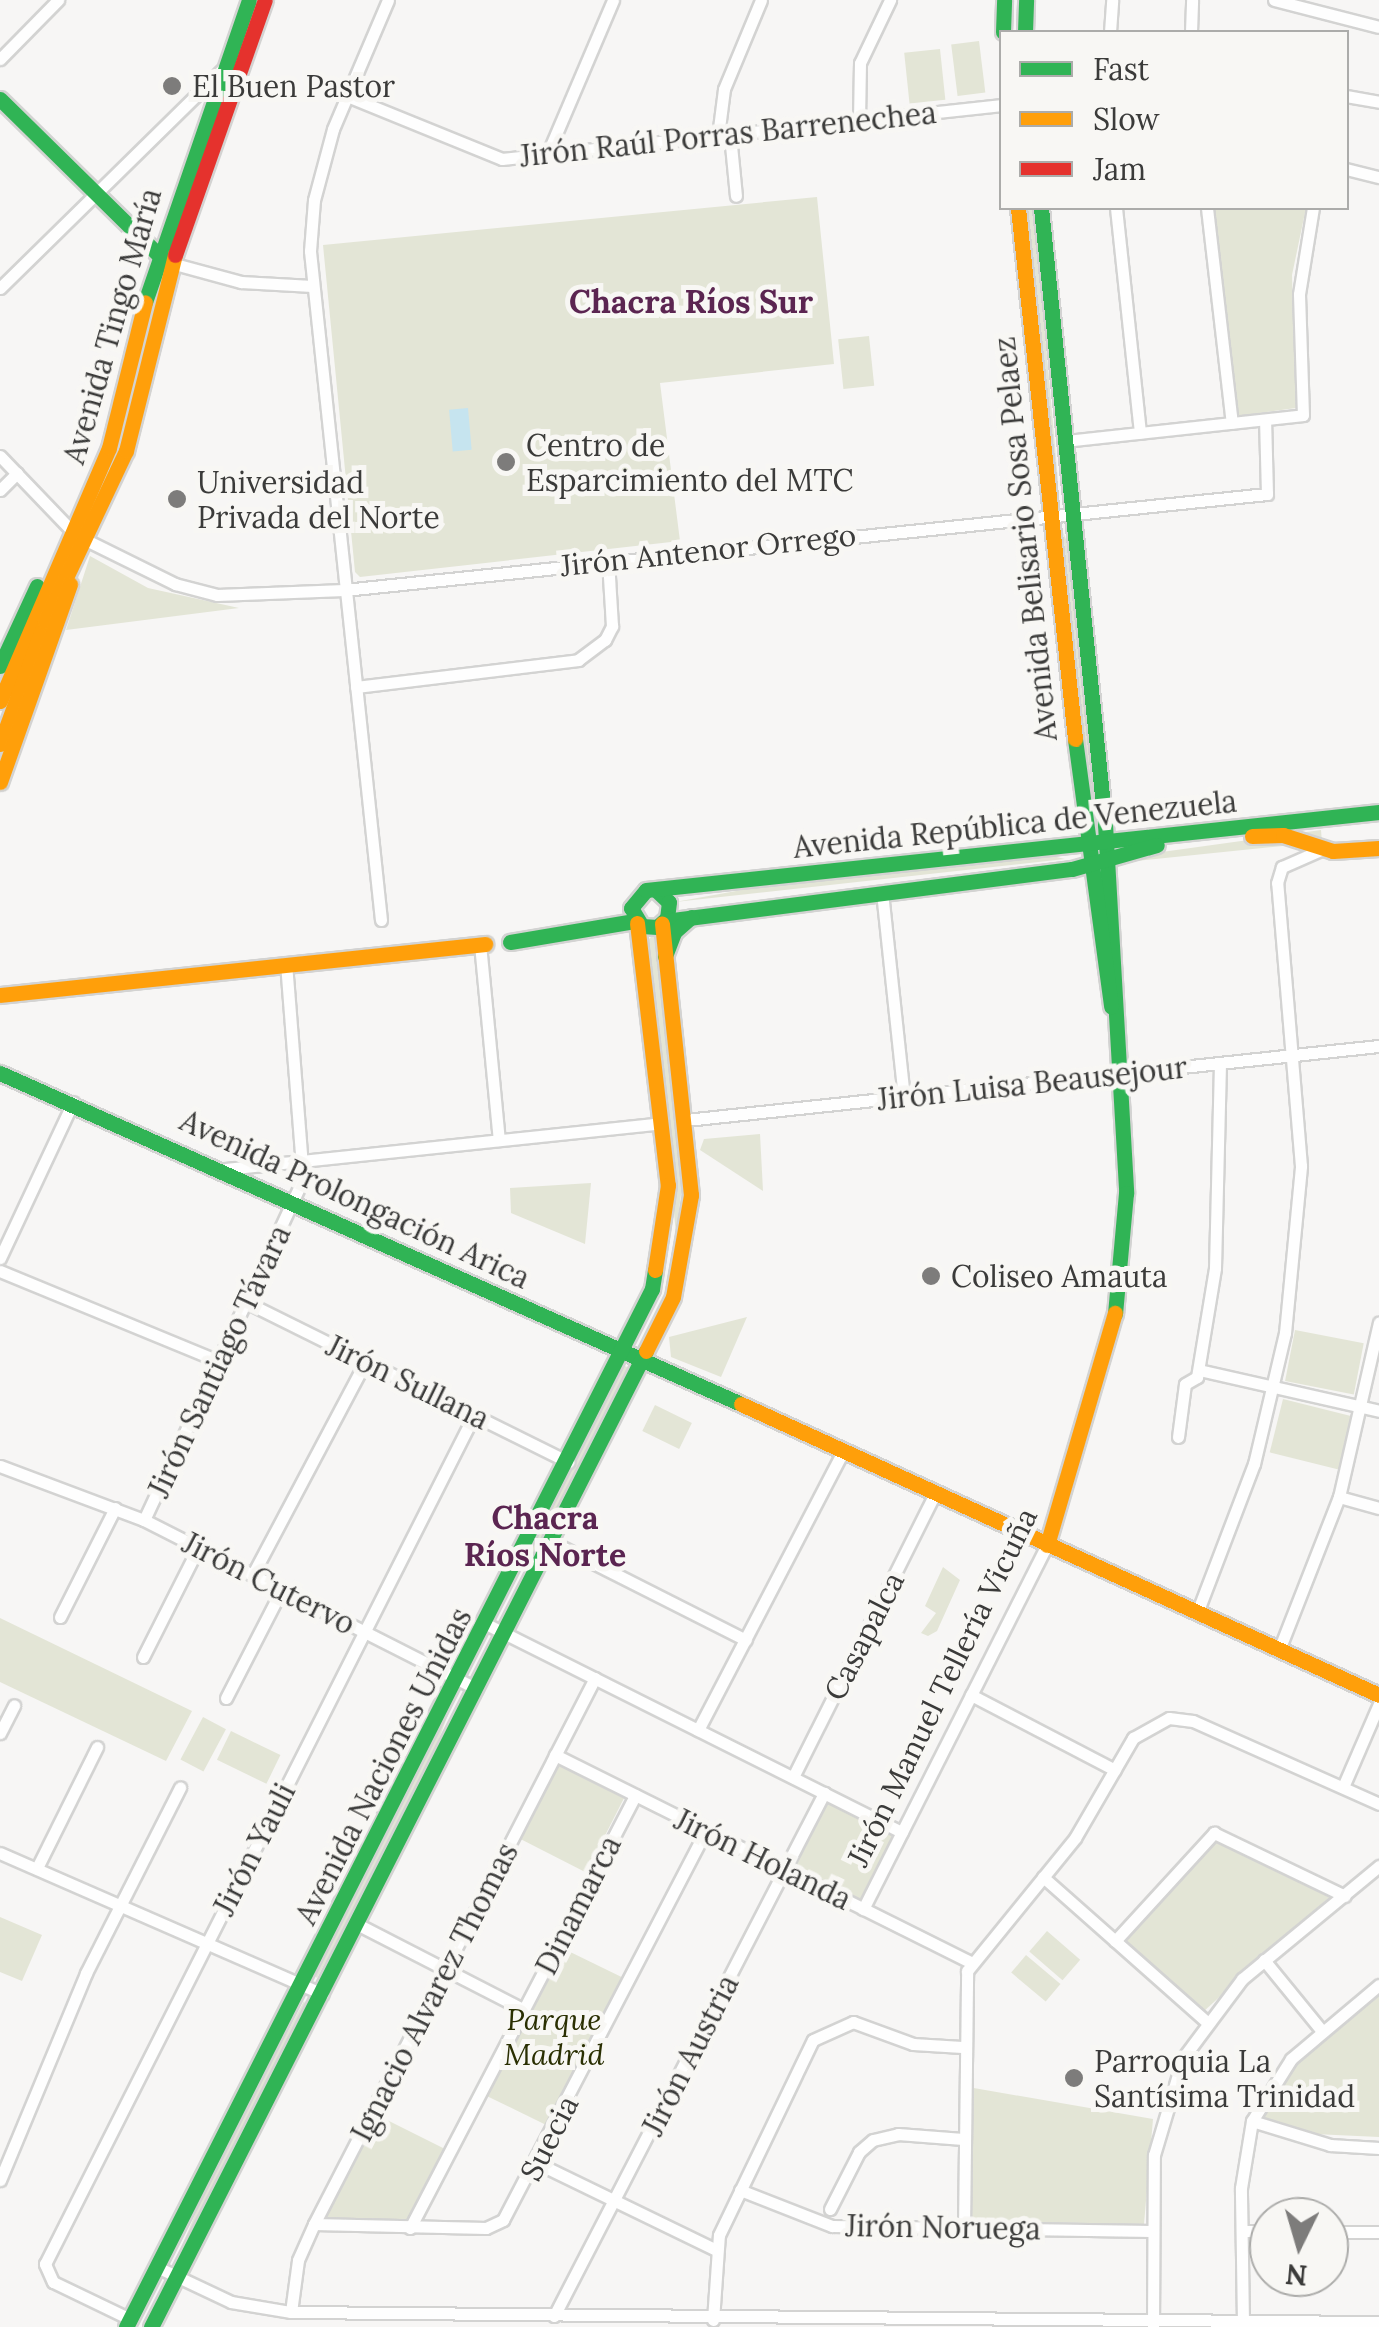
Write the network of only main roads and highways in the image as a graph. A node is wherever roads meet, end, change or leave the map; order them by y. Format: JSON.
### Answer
{"nodes":[{"id":1,"x":1004,"y":0,"type":"edge"},
{"id":2,"x":1026,"y":0,"type":"edge"},
{"id":3,"x":253,"y":2,"type":"edge"},
{"id":4,"x":1003,"y":30,"type":"edge"},
{"id":5,"x":1025,"y":30,"type":"edge"},
{"id":6,"x":0,"y":99,"type":"edge"},
{"id":7,"x":1018,"y":210,"type":"edge"},
{"id":8,"x":1041,"y":210,"type":"edge"},
{"id":9,"x":164,"y":259,"type":"junction"},
{"id":10,"x":69,"y":554,"type":"junction"},
{"id":11,"x":0,"y":666,"type":"edge"},
{"id":12,"x":0,"y":702,"type":"edge"},
{"id":13,"x":0,"y":744,"type":"edge"},
{"id":14,"x":0,"y":782,"type":"edge"},
{"id":15,"x":1379,"y":812,"type":"edge"},
{"id":16,"x":1340,"y":816,"type":"junction"},
{"id":17,"x":1106,"y":840,"type":"junction"},
{"id":18,"x":1086,"y":844,"type":"junction"},
{"id":19,"x":1379,"y":848,"type":"edge"},
{"id":20,"x":1344,"y":850,"type":"junction"},
{"id":21,"x":1108,"y":860,"type":"junction"},
{"id":22,"x":1088,"y":866,"type":"junction"},
{"id":23,"x":657,"y":890,"type":"junction"},
{"id":24,"x":697,"y":914,"type":"junction"},
{"id":25,"x":636,"y":922,"type":"junction"},
{"id":26,"x":663,"y":923,"type":"junction"},
{"id":27,"x":510,"y":942,"type":"dead end"},
{"id":28,"x":483,"y":944,"type":"road end"},
{"id":29,"x":665,"y":956,"type":"junction"},
{"id":30,"x":0,"y":995,"type":"edge"},
{"id":31,"x":1114,"y":1016,"type":"junction"},
{"id":32,"x":0,"y":1074,"type":"edge"},
{"id":33,"x":664,"y":1241,"type":"junction"},
{"id":34,"x":687,"y":1242,"type":"junction"},
{"id":35,"x":656,"y":1338,"type":"junction"},
{"id":36,"x":624,"y":1354,"type":"junction"},
{"id":37,"x":644,"y":1363,"type":"junction"},
{"id":38,"x":684,"y":1381,"type":"junction"},
{"id":39,"x":1047,"y":1545,"type":"junction"},
{"id":40,"x":1379,"y":1694,"type":"edge"},
{"id":41,"x":128,"y":2323,"type":"edge"},
{"id":42,"x":151,"y":2327,"type":"edge"}],
"edges":[{"from":1,"to":4,"type":"main road"},
{"from":2,"to":5,"type":"main road"},
{"from":3,"to":9,"type":"main road","name":"Avenida Tingo María"},
{"from":3,"to":9,"type":"main road","name":"Avenida Tingo María"},
{"from":6,"to":9,"type":"main road"},
{"from":7,"to":18,"type":"main road","name":"Avenida Belisario Sosa Pelaez"},
{"from":8,"to":17,"type":"main road","name":"Avenida Belisario Sosa Pelaez"},
{"from":9,"to":10,"type":"main road","name":"Avenida Tingo María"},
{"from":10,"to":11,"type":"main road","name":"Avenida Tingo María"},
{"from":10,"to":12,"type":"main road","name":"Avenida Tingo María"},
{"from":10,"to":13,"type":"main road","name":"Avenida Tingo María"},
{"from":10,"to":14,"type":"main road","name":"Avenida Tingo María"},
{"from":15,"to":16,"type":"main road","name":"Avenida República de Venezuela"},
{"from":16,"to":17,"type":"main road","name":"Avenida República de Venezuela"},
{"from":16,"to":20,"type":"main road"},
{"from":17,"to":18,"type":"main road","name":"Avenida República de Venezuela"},
{"from":17,"to":21,"type":"main road","name":"Avenida Belisario Sosa Pelaez"},
{"from":18,"to":22,"type":"main road","name":"Avenida Belisario Sosa Pelaez"},
{"from":18,"to":23,"type":"main road","name":"Avenida República de Venezuela"},
{"from":19,"to":20,"type":"main road","name":"Avenida República de Venezuela"},
{"from":20,"to":21,"type":"main road","name":"Avenida República de Venezuela"},
{"from":21,"to":22,"type":"main road","name":"Avenida República de Venezuela"},
{"from":21,"to":31,"type":"main road","name":"Jirón Manuel Tellería Vicuña"},
{"from":22,"to":24,"type":"main road","name":"Avenida República de Venezuela"},
{"from":22,"to":31,"type":"main road","name":"Jirón Manuel Tellería Vicuña"},
{"from":23,"to":25,"type":"main road"},
{"from":23,"to":26,"type":"main road","name":"Avenida Naciones Unidas"},
{"from":24,"to":26,"type":"main road","name":"Avenida República de Venezuela"},
{"from":24,"to":29,"type":"main road"},
{"from":25,"to":26,"type":"main road","name":"Avenida República de Venezuela"},
{"from":25,"to":27,"type":"main road"},
{"from":25,"to":33,"type":"main road","name":"Avenida Naciones Unidas"},
{"from":26,"to":29,"type":"main road","name":"Avenida Naciones Unidas"},
{"from":28,"to":30,"type":"main road"},
{"from":29,"to":34,"type":"main road","name":"Avenida Naciones Unidas"},
{"from":31,"to":39,"type":"main road","name":"Jirón Manuel Tellería Vicuña"},
{"from":32,"to":36,"type":"main road","name":"Avenida Prolongación Arica"},
{"from":33,"to":34,"type":"main road"},
{"from":33,"to":36,"type":"main road","name":"Avenida Naciones Unidas"},
{"from":34,"to":35,"type":"main road","name":"Avenida Naciones Unidas"},
{"from":35,"to":37,"type":"main road","name":"Avenida Naciones Unidas"},
{"from":35,"to":38,"type":"main road"},
{"from":36,"to":37,"type":"main road","name":"Avenida Prolongación Arica"},
{"from":36,"to":41,"type":"main road","name":"Avenida Naciones Unidas"},
{"from":37,"to":38,"type":"main road","name":"Avenida Prolongación Arica"},
{"from":37,"to":42,"type":"main road","name":"Avenida Naciones Unidas"},
{"from":38,"to":39,"type":"main road","name":"Avenida Prolongación Arica"},
{"from":39,"to":40,"type":"main road","name":"Avenida Prolongación Arica"}]}
